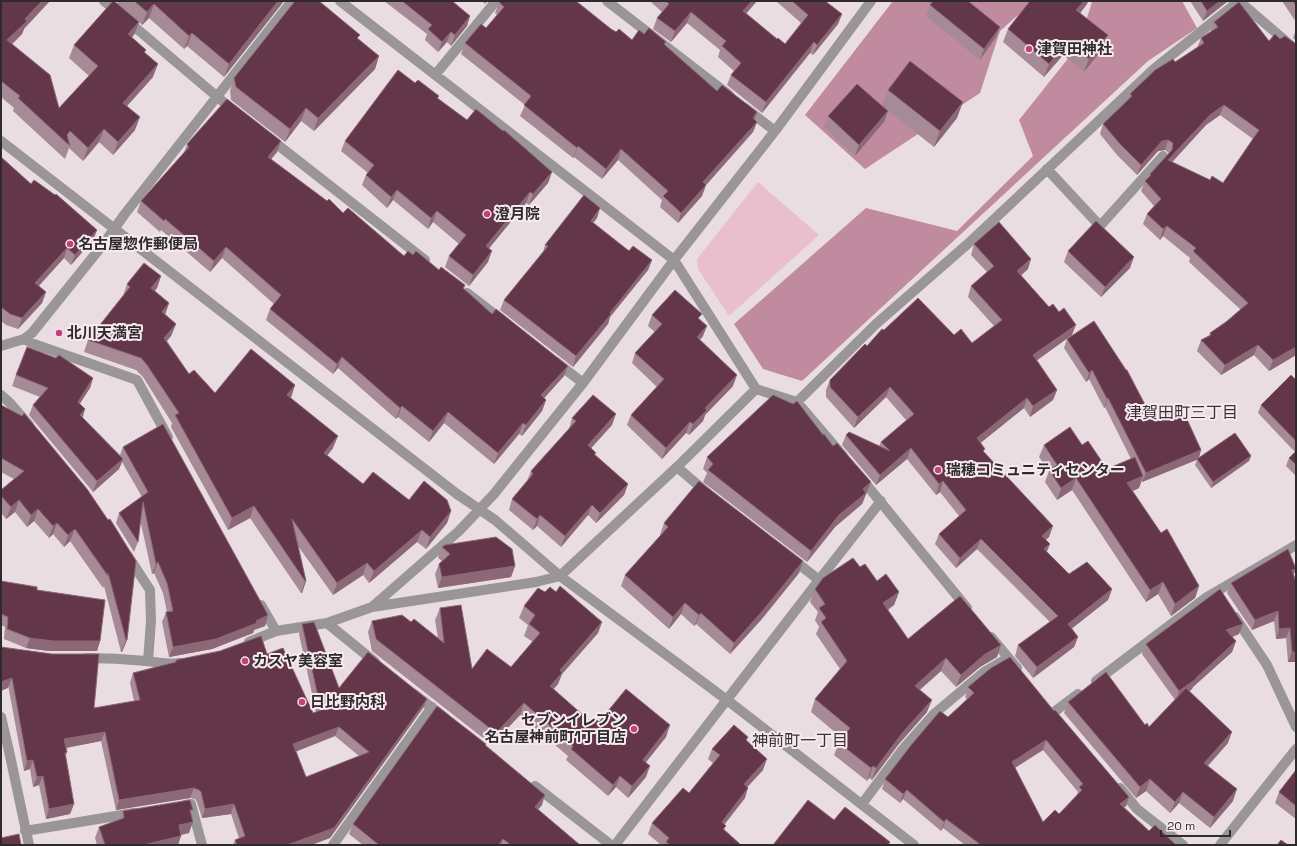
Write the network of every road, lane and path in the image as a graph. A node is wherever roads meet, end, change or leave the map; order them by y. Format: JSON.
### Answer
{"nodes":[{"id":1,"x":104,"y":1,"type":"edge"},
{"id":2,"x":292,"y":1,"type":"edge"},
{"id":3,"x":340,"y":1,"type":"edge"},
{"id":4,"x":496,"y":1,"type":"edge"},
{"id":5,"x":608,"y":1,"type":"edge"},
{"id":6,"x":1239,"y":1,"type":"edge"},
{"id":7,"x":867,"y":2,"type":"edge"},
{"id":8,"x":1296,"y":50,"type":"edge"},
{"id":9,"x":435,"y":75,"type":"junction"},
{"id":10,"x":216,"y":96,"type":"junction"},
{"id":11,"x":240,"y":115,"type":"edge"},
{"id":12,"x":775,"y":131,"type":"junction"},
{"id":13,"x":264,"y":134,"type":"edge"},
{"id":14,"x":1,"y":140,"type":"edge"},
{"id":15,"x":1163,"y":156,"type":"dead end"},
{"id":16,"x":1047,"y":169,"type":"junction"},
{"id":17,"x":114,"y":228,"type":"junction"},
{"id":18,"x":674,"y":260,"type":"junction"},
{"id":19,"x":435,"y":268,"type":"edge"},
{"id":20,"x":460,"y":287,"type":"edge"},
{"id":21,"x":509,"y":325,"type":"edge"},
{"id":22,"x":24,"y":338,"type":"junction"},
{"id":23,"x":1,"y":346,"type":"edge"},
{"id":24,"x":546,"y":354,"type":"edge"},
{"id":25,"x":583,"y":383,"type":"junction"},
{"id":26,"x":756,"y":389,"type":"junction"},
{"id":27,"x":1,"y":395,"type":"edge"},
{"id":28,"x":797,"y":402,"type":"junction"},
{"id":29,"x":35,"y":431,"type":"edge"},
{"id":30,"x":172,"y":443,"type":"edge"},
{"id":31,"x":677,"y":467,"type":"junction"},
{"id":32,"x":714,"y":498,"type":"edge"},
{"id":33,"x":881,"y":501,"type":"junction"},
{"id":34,"x":479,"y":509,"type":"junction"},
{"id":35,"x":1296,"y":545,"type":"edge"},
{"id":36,"x":122,"y":546,"type":"edge"},
{"id":37,"x":782,"y":551,"type":"edge"},
{"id":38,"x":560,"y":576,"type":"junction"},
{"id":39,"x":818,"y":580,"type":"junction"},
{"id":40,"x":257,"y":596,"type":"edge"},
{"id":41,"x":372,"y":607,"type":"junction"},
{"id":42,"x":1230,"y":609,"type":"edge"},
{"id":43,"x":974,"y":616,"type":"edge"},
{"id":44,"x":327,"y":623,"type":"junction"},
{"id":45,"x":983,"y":628,"type":"edge"},
{"id":46,"x":276,"y":631,"type":"junction"},
{"id":47,"x":241,"y":644,"type":"edge"},
{"id":48,"x":80,"y":658,"type":"edge"},
{"id":49,"x":1008,"y":658,"type":"junction"},
{"id":50,"x":192,"y":660,"type":"edge"},
{"id":51,"x":148,"y":661,"type":"junction"},
{"id":52,"x":382,"y":667,"type":"edge"},
{"id":53,"x":1023,"y":676,"type":"edge"},
{"id":54,"x":406,"y":687,"type":"edge"},
{"id":55,"x":727,"y":700,"type":"junction"},
{"id":56,"x":432,"y":707,"type":"junction"},
{"id":57,"x":1054,"y":712,"type":"edge"},
{"id":58,"x":1,"y":717,"type":"edge"},
{"id":59,"x":450,"y":721,"type":"edge"},
{"id":60,"x":1296,"y":727,"type":"edge"},
{"id":61,"x":1296,"y":749,"type":"edge"},
{"id":62,"x":526,"y":779,"type":"edge"},
{"id":63,"x":1111,"y":779,"type":"edge"},
{"id":64,"x":862,"y":804,"type":"junction"},
{"id":65,"x":176,"y":806,"type":"edge"},
{"id":66,"x":146,"y":811,"type":"edge"},
{"id":67,"x":25,"y":831,"type":"junction"},
{"id":68,"x":28,"y":845,"type":"edge"},
{"id":69,"x":202,"y":845,"type":"edge"},
{"id":70,"x":333,"y":845,"type":"edge"},
{"id":71,"x":611,"y":845,"type":"edge"},
{"id":72,"x":615,"y":845,"type":"edge"},
{"id":73,"x":914,"y":845,"type":"edge"},
{"id":74,"x":1183,"y":845,"type":"edge"},
{"id":75,"x":1220,"y":845,"type":"edge"}],
"edges":[{"from":1,"to":10,"type":"street"},
{"from":2,"to":10,"type":"street"},
{"from":3,"to":9,"type":"street"},
{"from":4,"to":9,"type":"street"},
{"from":5,"to":12,"type":"street"},
{"from":6,"to":8,"type":"street"},
{"from":6,"to":16,"type":"street"},
{"from":7,"to":12,"type":"street"},
{"from":9,"to":18,"type":"street"},
{"from":10,"to":11,"type":"street"},
{"from":10,"to":17,"type":"street"},
{"from":12,"to":18,"type":"street"},
{"from":13,"to":19,"type":"street"},
{"from":14,"to":17,"type":"street"},
{"from":15,"to":16,"type":"street"},
{"from":16,"to":28,"type":"street"},
{"from":17,"to":22,"type":"street"},
{"from":17,"to":34,"type":"street"},
{"from":18,"to":25,"type":"street"},
{"from":18,"to":26,"type":"street"},
{"from":20,"to":21,"type":"street"},
{"from":22,"to":23,"type":"street"},
{"from":22,"to":30,"type":"street"},
{"from":24,"to":25,"type":"street"},
{"from":25,"to":34,"type":"street"},
{"from":26,"to":28,"type":"street"},
{"from":26,"to":31,"type":"street"},
{"from":27,"to":29,"type":"street"},
{"from":28,"to":33,"type":"street"},
{"from":31,"to":32,"type":"street"},
{"from":31,"to":38,"type":"street"},
{"from":33,"to":39,"type":"street"},
{"from":33,"to":43,"type":"street"},
{"from":34,"to":38,"type":"street"},
{"from":34,"to":41,"type":"street"},
{"from":35,"to":57,"type":"street"},
{"from":36,"to":51,"type":"street"},
{"from":37,"to":39,"type":"street"},
{"from":38,"to":41,"type":"street"},
{"from":38,"to":55,"type":"street"},
{"from":39,"to":55,"type":"street"},
{"from":40,"to":46,"type":"street"},
{"from":41,"to":44,"type":"street"},
{"from":42,"to":60,"type":"street"},
{"from":44,"to":46,"type":"street"},
{"from":44,"to":52,"type":"street"},
{"from":45,"to":49,"type":"street"},
{"from":46,"to":47,"type":"street"},
{"from":48,"to":51,"type":"street"},
{"from":49,"to":53,"type":"street"},
{"from":49,"to":64,"type":"street"},
{"from":50,"to":51,"type":"street"},
{"from":54,"to":56,"type":"street"},
{"from":55,"to":64,"type":"street"},
{"from":55,"to":72,"type":"street"},
{"from":56,"to":59,"type":"street"},
{"from":56,"to":70,"type":"street"},
{"from":58,"to":67,"type":"street"},
{"from":61,"to":75,"type":"street"},
{"from":62,"to":71,"type":"street"},
{"from":63,"to":74,"type":"street"},
{"from":64,"to":73,"type":"street"},
{"from":65,"to":69,"type":"street"},
{"from":66,"to":67,"type":"street"},
{"from":67,"to":68,"type":"street"}]}
